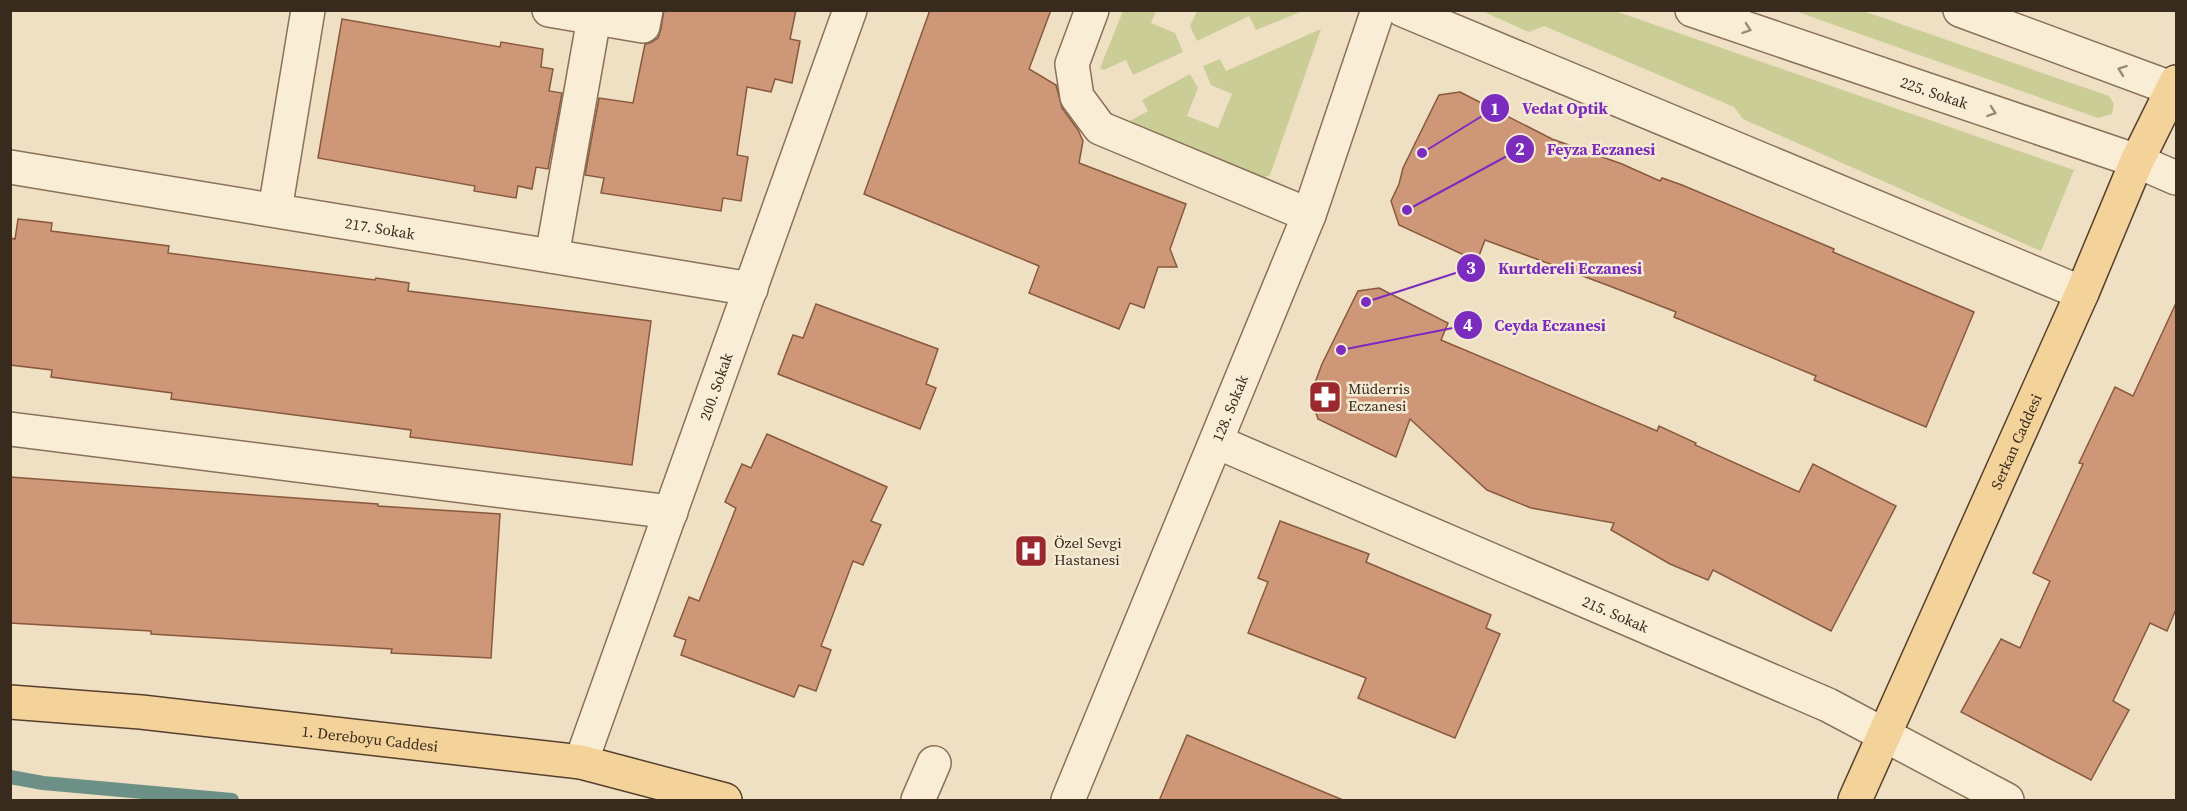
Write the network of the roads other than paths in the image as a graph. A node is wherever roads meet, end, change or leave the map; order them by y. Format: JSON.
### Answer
{"nodes":[{"id":1,"x":308,"y":10,"type":"edge"},
{"id":2,"x":549,"y":10,"type":"edge"},
{"id":3,"x":646,"y":10,"type":"edge"},
{"id":4,"x":850,"y":10,"type":"edge"},
{"id":5,"x":1092,"y":10,"type":"edge"},
{"id":6,"x":1378,"y":10,"type":"edge"},
{"id":7,"x":1403,"y":10,"type":"edge"},
{"id":8,"x":1692,"y":10,"type":"edge"},
{"id":9,"x":1960,"y":10,"type":"edge"},
{"id":10,"x":594,"y":18,"type":"junction"},
{"id":11,"x":2175,"y":86,"type":"edge"},
{"id":12,"x":2137,"y":161,"type":"junction"},
{"id":13,"x":10,"y":167,"type":"edge"},
{"id":14,"x":2176,"y":178,"type":"edge"},
{"id":15,"x":275,"y":210,"type":"junction"},
{"id":16,"x":1309,"y":215,"type":"junction"},
{"id":17,"x":552,"y":256,"type":"junction"},
{"id":18,"x":751,"y":289,"type":"junction"},
{"id":19,"x":2082,"y":293,"type":"junction"},
{"id":20,"x":10,"y":429,"type":"edge"},
{"id":21,"x":1217,"y":442,"type":"junction"},
{"id":22,"x":671,"y":512,"type":"junction"},
{"id":23,"x":10,"y":702,"type":"edge"},
{"id":24,"x":1886,"y":735,"type":"junction"},
{"id":25,"x":581,"y":762,"type":"junction"},
{"id":26,"x":934,"y":763,"type":"dead end"},
{"id":27,"x":725,"y":801,"type":"edge"},
{"id":28,"x":918,"y":801,"type":"edge"},
{"id":29,"x":1068,"y":801,"type":"edge"},
{"id":30,"x":1855,"y":801,"type":"edge"},
{"id":31,"x":2007,"y":801,"type":"edge"}],
"edges":[{"from":1,"to":15,"type":"street"},
{"from":2,"to":10,"type":"street"},
{"from":3,"to":10,"type":"street"},
{"from":4,"to":18,"type":"street","name":"200. Sokak"},
{"from":5,"to":16,"type":"street"},
{"from":6,"to":16,"type":"street","name":"128. Sokak"},
{"from":7,"to":19,"type":"street"},
{"from":8,"to":12,"type":"street","name":"225. Sokak","one_way":true},
{"from":11,"to":9,"type":"street","one_way":true},
{"from":10,"to":17,"type":"street"},
{"from":11,"to":12,"type":"main road","name":"Serkan Caddesi"},
{"from":12,"to":14,"type":"street","name":"225. Sokak"},
{"from":12,"to":19,"type":"main road","name":"Serkan Caddesi"},
{"from":13,"to":15,"type":"street","name":"217. Sokak"},
{"from":15,"to":17,"type":"street","name":"217. Sokak"},
{"from":16,"to":21,"type":"street","name":"128. Sokak"},
{"from":17,"to":18,"type":"street","name":"217. Sokak"},
{"from":18,"to":22,"type":"street","name":"200. Sokak"},
{"from":19,"to":24,"type":"main road","name":"Serkan Caddesi"},
{"from":20,"to":22,"type":"street"},
{"from":21,"to":24,"type":"street","name":"215. Sokak"},
{"from":21,"to":29,"type":"street","name":"128. Sokak"},
{"from":22,"to":25,"type":"street","name":"200. Sokak"},
{"from":23,"to":25,"type":"main road","name":"1. Dereboyu Caddesi"},
{"from":24,"to":30,"type":"main road","name":"Serkan Caddesi"},
{"from":24,"to":31,"type":"street","name":"215. Sokak"},
{"from":25,"to":27,"type":"main road","name":"1. Dereboyu Caddesi"},
{"from":26,"to":28,"type":"street"}]}
